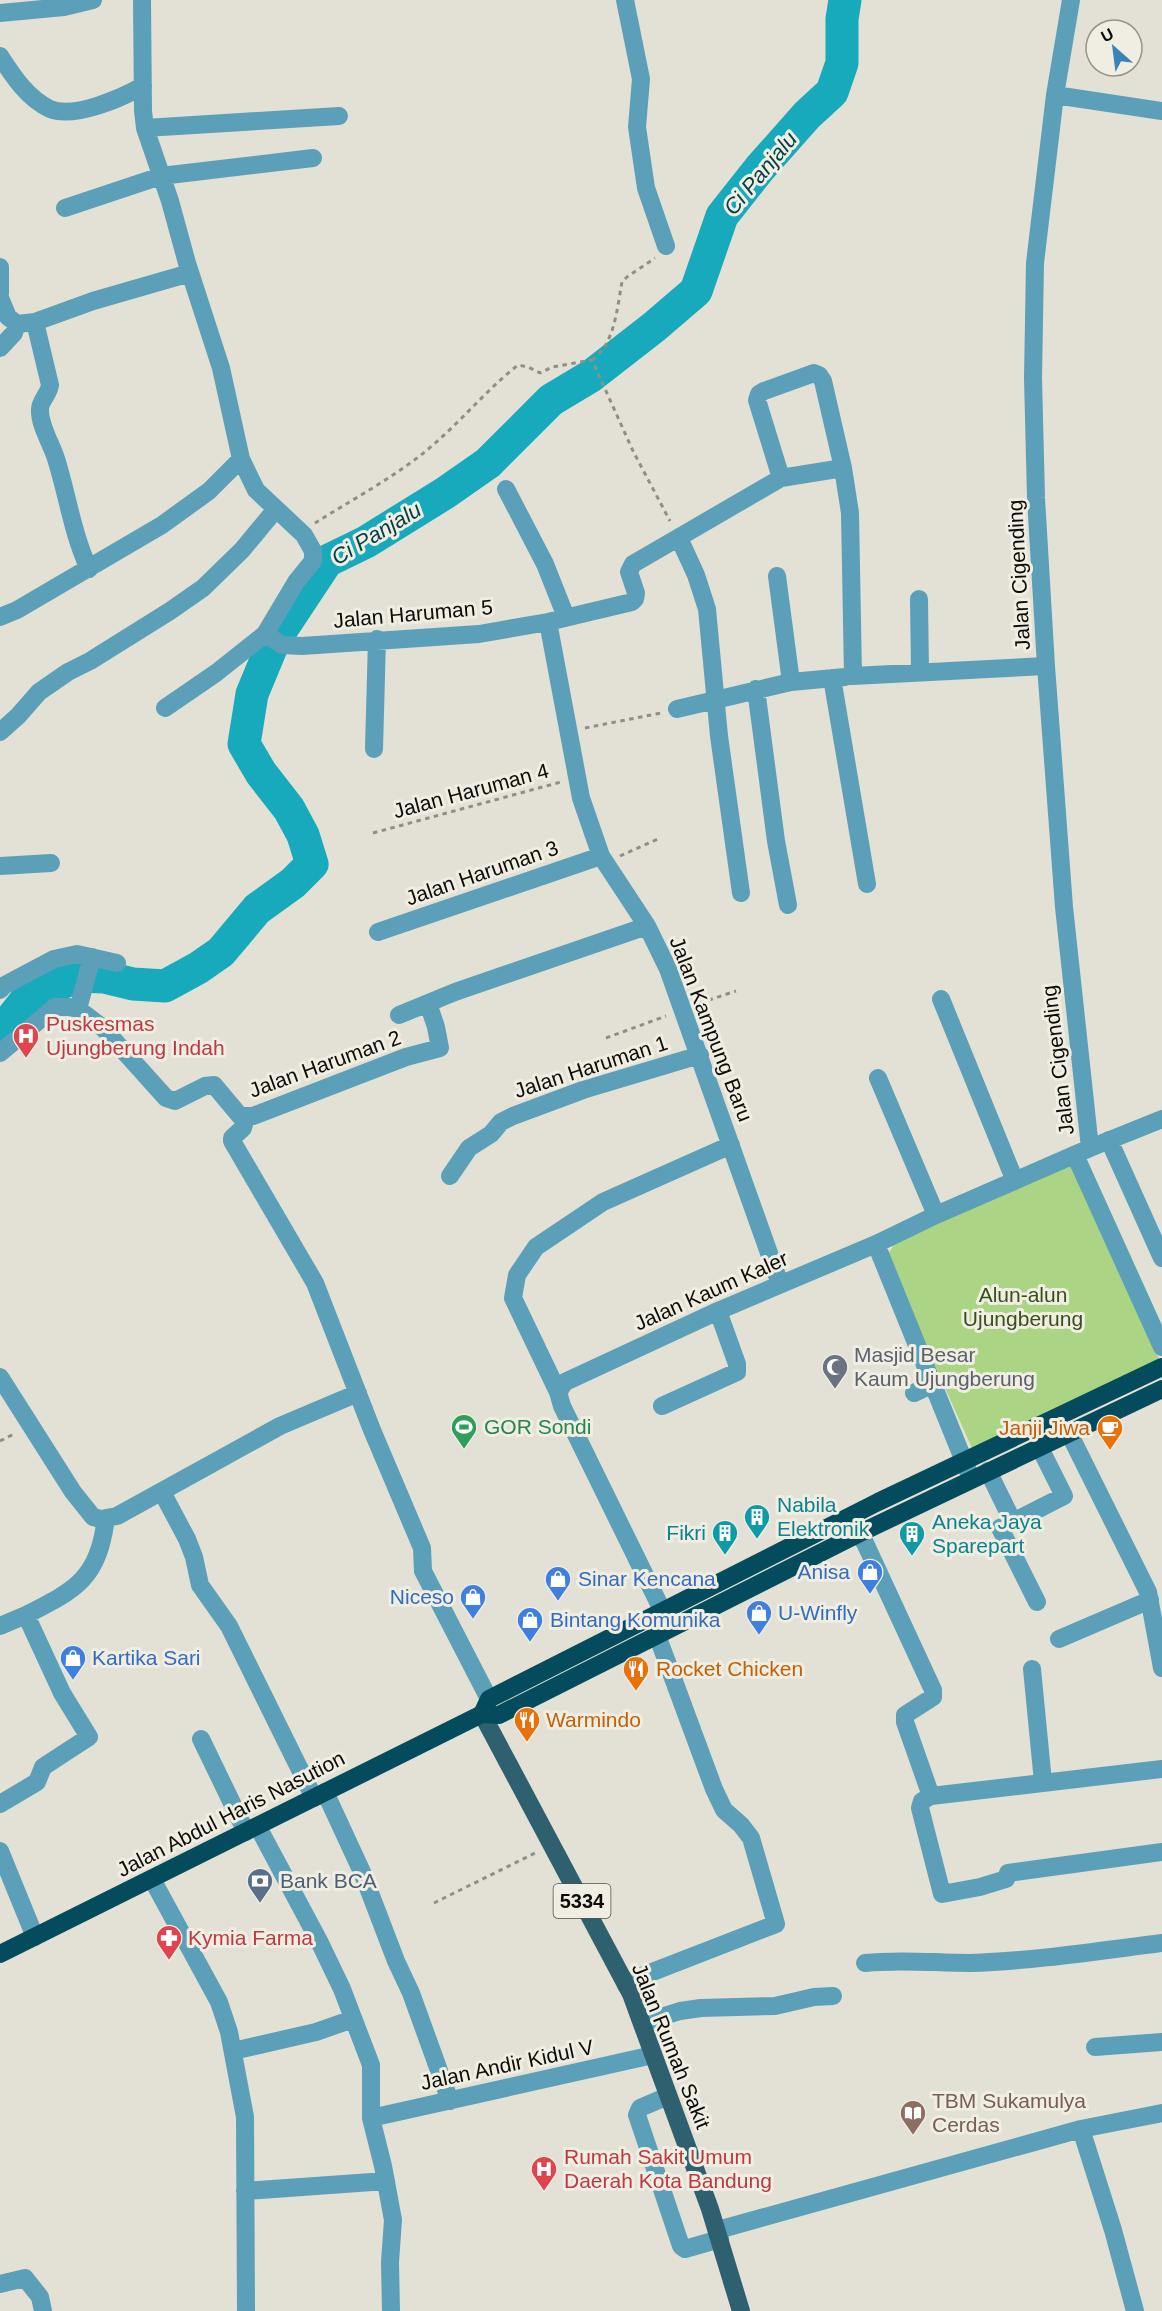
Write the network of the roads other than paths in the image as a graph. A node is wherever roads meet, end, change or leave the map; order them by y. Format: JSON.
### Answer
{"nodes":[{"id":1,"x":93,"y":0,"type":"edge"},
{"id":2,"x":142,"y":0,"type":"edge"},
{"id":3,"x":625,"y":0,"type":"edge"},
{"id":4,"x":1071,"y":0,"type":"edge"},
{"id":5,"x":0,"y":13,"type":"edge"},
{"id":6,"x":0,"y":56,"type":"edge"},
{"id":7,"x":143,"y":86,"type":"junction"},
{"id":8,"x":1055,"y":95,"type":"junction"},
{"id":9,"x":1162,"y":111,"type":"edge"},
{"id":10,"x":339,"y":116,"type":"dead end"},
{"id":11,"x":145,"y":128,"type":"junction"},
{"id":12,"x":313,"y":158,"type":"dead end"},
{"id":13,"x":161,"y":176,"type":"junction"},
{"id":14,"x":65,"y":208,"type":"dead end"},
{"id":15,"x":666,"y":246,"type":"road end"},
{"id":16,"x":0,"y":267,"type":"edge"},
{"id":17,"x":190,"y":273,"type":"junction"},
{"id":18,"x":0,"y":296,"type":"edge"},
{"id":19,"x":26,"y":323,"type":"junction"},
{"id":20,"x":0,"y":348,"type":"edge"},
{"id":21,"x":241,"y":459,"type":"junction"},
{"id":22,"x":843,"y":468,"type":"junction"},
{"id":23,"x":782,"y":478,"type":"junction"},
{"id":24,"x":506,"y":489,"type":"dead end"},
{"id":25,"x":276,"y":509,"type":"junction"},
{"id":26,"x":679,"y":538,"type":"junction"},
{"id":27,"x":89,"y":569,"type":"junction"},
{"id":28,"x":777,"y":576,"type":"dead end"},
{"id":29,"x":919,"y":599,"type":"dead end"},
{"id":30,"x":0,"y":617,"type":"edge"},
{"id":31,"x":566,"y":617,"type":"junction"},
{"id":32,"x":548,"y":622,"type":"junction"},
{"id":33,"x":272,"y":638,"type":"junction"},
{"id":34,"x":378,"y":639,"type":"junction"},
{"id":35,"x":1046,"y":666,"type":"junction"},
{"id":36,"x":920,"y":672,"type":"junction"},
{"id":37,"x":853,"y":676,"type":"junction"},
{"id":38,"x":832,"y":678,"type":"junction"},
{"id":39,"x":791,"y":682,"type":"junction"},
{"id":40,"x":756,"y":689,"type":"junction"},
{"id":41,"x":716,"y":699,"type":"junction"},
{"id":42,"x":165,"y":708,"type":"dead end"},
{"id":43,"x":677,"y":709,"type":"road end"},
{"id":44,"x":0,"y":732,"type":"edge"},
{"id":45,"x":374,"y":749,"type":"dead end"},
{"id":46,"x":603,"y":859,"type":"junction"},
{"id":47,"x":51,"y":863,"type":"dead end"},
{"id":48,"x":0,"y":866,"type":"edge"},
{"id":49,"x":867,"y":884,"type":"dead end"},
{"id":50,"x":741,"y":893,"type":"dead end"},
{"id":51,"x":788,"y":905,"type":"dead end"},
{"id":52,"x":647,"y":926,"type":"junction"},
{"id":53,"x":378,"y":932,"type":"dead end"},
{"id":54,"x":117,"y":963,"type":"dead end"},
{"id":55,"x":90,"y":965,"type":"junction"},
{"id":56,"x":0,"y":990,"type":"edge"},
{"id":57,"x":941,"y":999,"type":"dead end"},
{"id":58,"x":80,"y":1003,"type":"junction"},
{"id":59,"x":428,"y":1004,"type":"junction"},
{"id":60,"x":399,"y":1016,"type":"dead end"},
{"id":61,"x":0,"y":1053,"type":"edge"},
{"id":62,"x":700,"y":1055,"type":"junction"},
{"id":63,"x":878,"y":1078,"type":"dead end"},
{"id":64,"x":246,"y":1117,"type":"junction"},
{"id":65,"x":1162,"y":1119,"type":"edge"},
{"id":66,"x":1109,"y":1140,"type":"junction"},
{"id":67,"x":731,"y":1144,"type":"junction"},
{"id":68,"x":1083,"y":1151,"type":"junction"},
{"id":69,"x":450,"y":1176,"type":"dead end"},
{"id":70,"x":1015,"y":1181,"type":"junction"},
{"id":71,"x":936,"y":1215,"type":"junction"},
{"id":72,"x":876,"y":1244,"type":"junction"},
{"id":73,"x":1162,"y":1258,"type":"edge"},
{"id":74,"x":780,"y":1284,"type":"junction"},
{"id":75,"x":718,"y":1311,"type":"junction"},
{"id":76,"x":1162,"y":1347,"type":"edge"},
{"id":77,"x":1162,"y":1367,"type":"edge"},
{"id":78,"x":0,"y":1377,"type":"edge"},
{"id":79,"x":933,"y":1384,"type":"junction"},
{"id":80,"x":561,"y":1387,"type":"junction"},
{"id":81,"x":1162,"y":1389,"type":"edge"},
{"id":82,"x":358,"y":1393,"type":"junction"},
{"id":83,"x":914,"y":1393,"type":"dead end"},
{"id":84,"x":662,"y":1406,"type":"dead end"},
{"id":85,"x":1069,"y":1433,"type":"junction"},
{"id":86,"x":1040,"y":1448,"type":"junction"},
{"id":87,"x":964,"y":1461,"type":"junction"},
{"id":88,"x":980,"y":1475,"type":"junction"},
{"id":89,"x":162,"y":1492,"type":"junction"},
{"id":90,"x":106,"y":1518,"type":"junction"},
{"id":91,"x":1013,"y":1522,"type":"junction"},
{"id":92,"x":858,"y":1534,"type":"junction"},
{"id":93,"x":1154,"y":1593,"type":"edge"},
{"id":94,"x":1036,"y":1602,"type":"dead end"},
{"id":95,"x":662,"y":1610,"type":"junction"},
{"id":96,"x":26,"y":1615,"type":"junction"},
{"id":97,"x":0,"y":1626,"type":"edge"},
{"id":98,"x":657,"y":1635,"type":"junction"},
{"id":99,"x":1059,"y":1639,"type":"dead end"},
{"id":100,"x":1162,"y":1668,"type":"edge"},
{"id":101,"x":1032,"y":1669,"type":"dead end"},
{"id":102,"x":486,"y":1706,"type":"junction"},
{"id":103,"x":201,"y":1739,"type":"dead end"},
{"id":104,"x":1162,"y":1768,"type":"edge"},
{"id":105,"x":1043,"y":1782,"type":"junction"},
{"id":106,"x":319,"y":1795,"type":"junction"},
{"id":107,"x":931,"y":1796,"type":"junction"},
{"id":108,"x":0,"y":1804,"type":"edge"},
{"id":109,"x":252,"y":1830,"type":"junction"},
{"id":110,"x":0,"y":1851,"type":"edge"},
{"id":111,"x":1162,"y":1852,"type":"edge"},
{"id":112,"x":152,"y":1879,"type":"junction"},
{"id":113,"x":35,"y":1937,"type":"junction"},
{"id":114,"x":1162,"y":1942,"type":"edge"},
{"id":115,"x":0,"y":1954,"type":"edge"},
{"id":116,"x":865,"y":1963,"type":"dead end"},
{"id":117,"x":626,"y":1985,"type":"junction"},
{"id":118,"x":833,"y":1996,"type":"dead end"},
{"id":119,"x":353,"y":2019,"type":"junction"},
{"id":120,"x":642,"y":2024,"type":"junction"},
{"id":121,"x":1162,"y":2042,"type":"edge"},
{"id":122,"x":1095,"y":2047,"type":"dead end"},
{"id":123,"x":233,"y":2051,"type":"junction"},
{"id":124,"x":653,"y":2055,"type":"junction"},
{"id":125,"x":668,"y":2096,"type":"junction"},
{"id":126,"x":450,"y":2101,"type":"junction"},
{"id":127,"x":1162,"y":2113,"type":"edge"},
{"id":128,"x":371,"y":2118,"type":"junction"},
{"id":129,"x":1082,"y":2129,"type":"junction"},
{"id":130,"x":386,"y":2181,"type":"junction"},
{"id":131,"x":245,"y":2191,"type":"junction"},
{"id":132,"x":719,"y":2234,"type":"junction"},
{"id":133,"x":0,"y":2284,"type":"edge"},
{"id":134,"x":43,"y":2311,"type":"edge"},
{"id":135,"x":246,"y":2311,"type":"edge"},
{"id":136,"x":391,"y":2311,"type":"edge"},
{"id":137,"x":741,"y":2311,"type":"edge"},
{"id":138,"x":1135,"y":2311,"type":"edge"}],
"edges":[{"from":1,"to":5,"type":"street"},
{"from":2,"to":7,"type":"street"},
{"from":3,"to":15,"type":"street"},
{"from":4,"to":8,"type":"street","name":"Jalan Cigending"},
{"from":6,"to":7,"type":"street"},
{"from":7,"to":11,"type":"street"},
{"from":8,"to":9,"type":"street"},
{"from":8,"to":35,"type":"street","name":"Jalan Cigending"},
{"from":10,"to":11,"type":"street"},
{"from":11,"to":13,"type":"street"},
{"from":12,"to":13,"type":"street"},
{"from":13,"to":14,"type":"street"},
{"from":13,"to":17,"type":"street"},
{"from":16,"to":18,"type":"street"},
{"from":17,"to":19,"type":"street"},
{"from":17,"to":21,"type":"street"},
{"from":18,"to":19,"type":"street"},
{"from":19,"to":20,"type":"street"},
{"from":19,"to":27,"type":"street"},
{"from":21,"to":25,"type":"street"},
{"from":21,"to":27,"type":"street"},
{"from":22,"to":23,"type":"street"},
{"from":22,"to":23,"type":"street"},
{"from":22,"to":37,"type":"street"},
{"from":23,"to":26,"type":"street"},
{"from":24,"to":31,"type":"street"},
{"from":25,"to":33,"type":"street"},
{"from":25,"to":44,"type":"street"},
{"from":26,"to":31,"type":"street","name":"Jalan Haruman 5"},
{"from":26,"to":41,"type":"street"},
{"from":27,"to":30,"type":"street"},
{"from":28,"to":39,"type":"street"},
{"from":29,"to":36,"type":"street"},
{"from":31,"to":32,"type":"street","name":"Jalan Haruman 5"},
{"from":32,"to":34,"type":"street","name":"Jalan Haruman 5"},
{"from":32,"to":46,"type":"street","name":"Jalan Kampung Baru"},
{"from":33,"to":34,"type":"street","name":"Jalan Haruman 5"},
{"from":33,"to":42,"type":"street"},
{"from":34,"to":45,"type":"street"},
{"from":35,"to":36,"type":"street"},
{"from":35,"to":68,"type":"street","name":"Jalan Cigending"},
{"from":36,"to":37,"type":"street"},
{"from":37,"to":38,"type":"street"},
{"from":38,"to":39,"type":"street"},
{"from":38,"to":49,"type":"street"},
{"from":39,"to":40,"type":"street"},
{"from":40,"to":41,"type":"street"},
{"from":40,"to":51,"type":"street"},
{"from":41,"to":43,"type":"street"},
{"from":41,"to":50,"type":"street"},
{"from":46,"to":52,"type":"street","name":"Jalan Kampung Baru"},
{"from":46,"to":53,"type":"street","name":"Jalan Haruman 3"},
{"from":47,"to":48,"type":"street"},
{"from":52,"to":59,"type":"street","name":"Jalan Haruman 2"},
{"from":52,"to":62,"type":"street","name":"Jalan Kampung Baru"},
{"from":54,"to":55,"type":"street"},
{"from":55,"to":56,"type":"street"},
{"from":55,"to":58,"type":"street"},
{"from":57,"to":70,"type":"street"},
{"from":58,"to":61,"type":"street"},
{"from":58,"to":64,"type":"street","name":"Jalan Haruman 2"},
{"from":59,"to":60,"type":"street","name":"Jalan Haruman 2"},
{"from":59,"to":64,"type":"street","name":"Jalan Haruman 2"},
{"from":62,"to":67,"type":"street","name":"Jalan Kampung Baru"},
{"from":62,"to":69,"type":"street","name":"Jalan Haruman 1"},
{"from":63,"to":71,"type":"street"},
{"from":64,"to":82,"type":"street"},
{"from":65,"to":66,"type":"street","name":"Jalan Kaum Kaler"},
{"from":66,"to":68,"type":"street","name":"Jalan Kaum Kaler"},
{"from":66,"to":73,"type":"street"},
{"from":67,"to":74,"type":"street","name":"Jalan Kampung Baru"},
{"from":67,"to":80,"type":"street"},
{"from":68,"to":70,"type":"street","name":"Jalan Kaum Kaler"},
{"from":68,"to":76,"type":"street","name":"Jalan Cigending"},
{"from":70,"to":71,"type":"street","name":"Jalan Kaum Kaler"},
{"from":71,"to":72,"type":"street","name":"Jalan Kaum Kaler"},
{"from":72,"to":74,"type":"street","name":"Jalan Kaum Kaler"},
{"from":72,"to":79,"type":"street"},
{"from":74,"to":75,"type":"street","name":"Jalan Kaum Kaler"},
{"from":75,"to":80,"type":"street","name":"Jalan Kaum Kaler"},
{"from":75,"to":84,"type":"street"},
{"from":77,"to":87,"type":"highway","name":"Jalan Abdul Haris Nasution"},
{"from":78,"to":90,"type":"street"},
{"from":79,"to":83,"type":"street"},
{"from":79,"to":87,"type":"street"},
{"from":80,"to":95,"type":"street"},
{"from":81,"to":85,"type":"highway","name":"Jalan Abdul Haris Nasution"},
{"from":82,"to":89,"type":"street"},
{"from":82,"to":102,"type":"street"},
{"from":85,"to":86,"type":"highway","name":"Jalan Abdul Haris Nasution"},
{"from":85,"to":93,"type":"street"},
{"from":86,"to":88,"type":"highway","name":"Jalan Abdul Haris Nasution"},
{"from":86,"to":91,"type":"street"},
{"from":87,"to":88,"type":"street"},
{"from":87,"to":95,"type":"highway","name":"Jalan Abdul Haris Nasution"},
{"from":88,"to":91,"type":"street"},
{"from":88,"to":92,"type":"highway","name":"Jalan Abdul Haris Nasution"},
{"from":89,"to":90,"type":"street"},
{"from":89,"to":106,"type":"street"},
{"from":90,"to":96,"type":"street"},
{"from":91,"to":94,"type":"street"},
{"from":92,"to":98,"type":"highway","name":"Jalan Abdul Haris Nasution"},
{"from":92,"to":107,"type":"street"},
{"from":93,"to":99,"type":"street"},
{"from":93,"to":100,"type":"street"},
{"from":95,"to":102,"type":"highway","name":"Jalan Abdul Haris Nasution"},
{"from":96,"to":97,"type":"street"},
{"from":96,"to":108,"type":"street"},
{"from":98,"to":102,"type":"highway","name":"Jalan Abdul Haris Nasution"},
{"from":98,"to":117,"type":"street"},
{"from":101,"to":105,"type":"street"},
{"from":102,"to":106,"type":"highway","name":"Jalan Abdul Haris Nasution"},
{"from":102,"to":117,"type":"main road","name":"Jalan Rumah Sakit","number":"5334"},
{"from":103,"to":109,"type":"street"},
{"from":104,"to":105,"type":"street"},
{"from":105,"to":107,"type":"street"},
{"from":106,"to":109,"type":"highway","name":"Jalan Abdul Haris Nasution"},
{"from":106,"to":126,"type":"street"},
{"from":107,"to":111,"type":"street"},
{"from":109,"to":112,"type":"highway","name":"Jalan Abdul Haris Nasution"},
{"from":109,"to":119,"type":"street"},
{"from":110,"to":113,"type":"street"},
{"from":112,"to":113,"type":"highway","name":"Jalan Abdul Haris Nasution"},
{"from":112,"to":123,"type":"street"},
{"from":113,"to":115,"type":"highway","name":"Jalan Abdul Haris Nasution"},
{"from":114,"to":116,"type":"street"},
{"from":117,"to":120,"type":"main road","name":"Jalan Rumah Sakit","number":"5334"},
{"from":118,"to":120,"type":"street"},
{"from":119,"to":123,"type":"street"},
{"from":119,"to":128,"type":"street"},
{"from":120,"to":124,"type":"main road","name":"Jalan Rumah Sakit","number":"5334"},
{"from":121,"to":122,"type":"street"},
{"from":123,"to":131,"type":"street"},
{"from":124,"to":125,"type":"main road","name":"Jalan Rumah Sakit","number":"5334"},
{"from":124,"to":126,"type":"street","name":"Jalan Andir Kidul V"},
{"from":125,"to":132,"type":"main road","name":"Jalan Rumah Sakit","number":"5334"},
{"from":125,"to":132,"type":"street"},
{"from":126,"to":128,"type":"street","name":"Jalan Andir Kidul V"},
{"from":127,"to":129,"type":"street"},
{"from":128,"to":130,"type":"street"},
{"from":129,"to":132,"type":"street"},
{"from":129,"to":138,"type":"street"},
{"from":130,"to":131,"type":"street"},
{"from":130,"to":136,"type":"street"},
{"from":131,"to":135,"type":"street"},
{"from":132,"to":137,"type":"main road","name":"Jalan Rumah Sakit","number":"5334"},
{"from":133,"to":134,"type":"street"}]}
